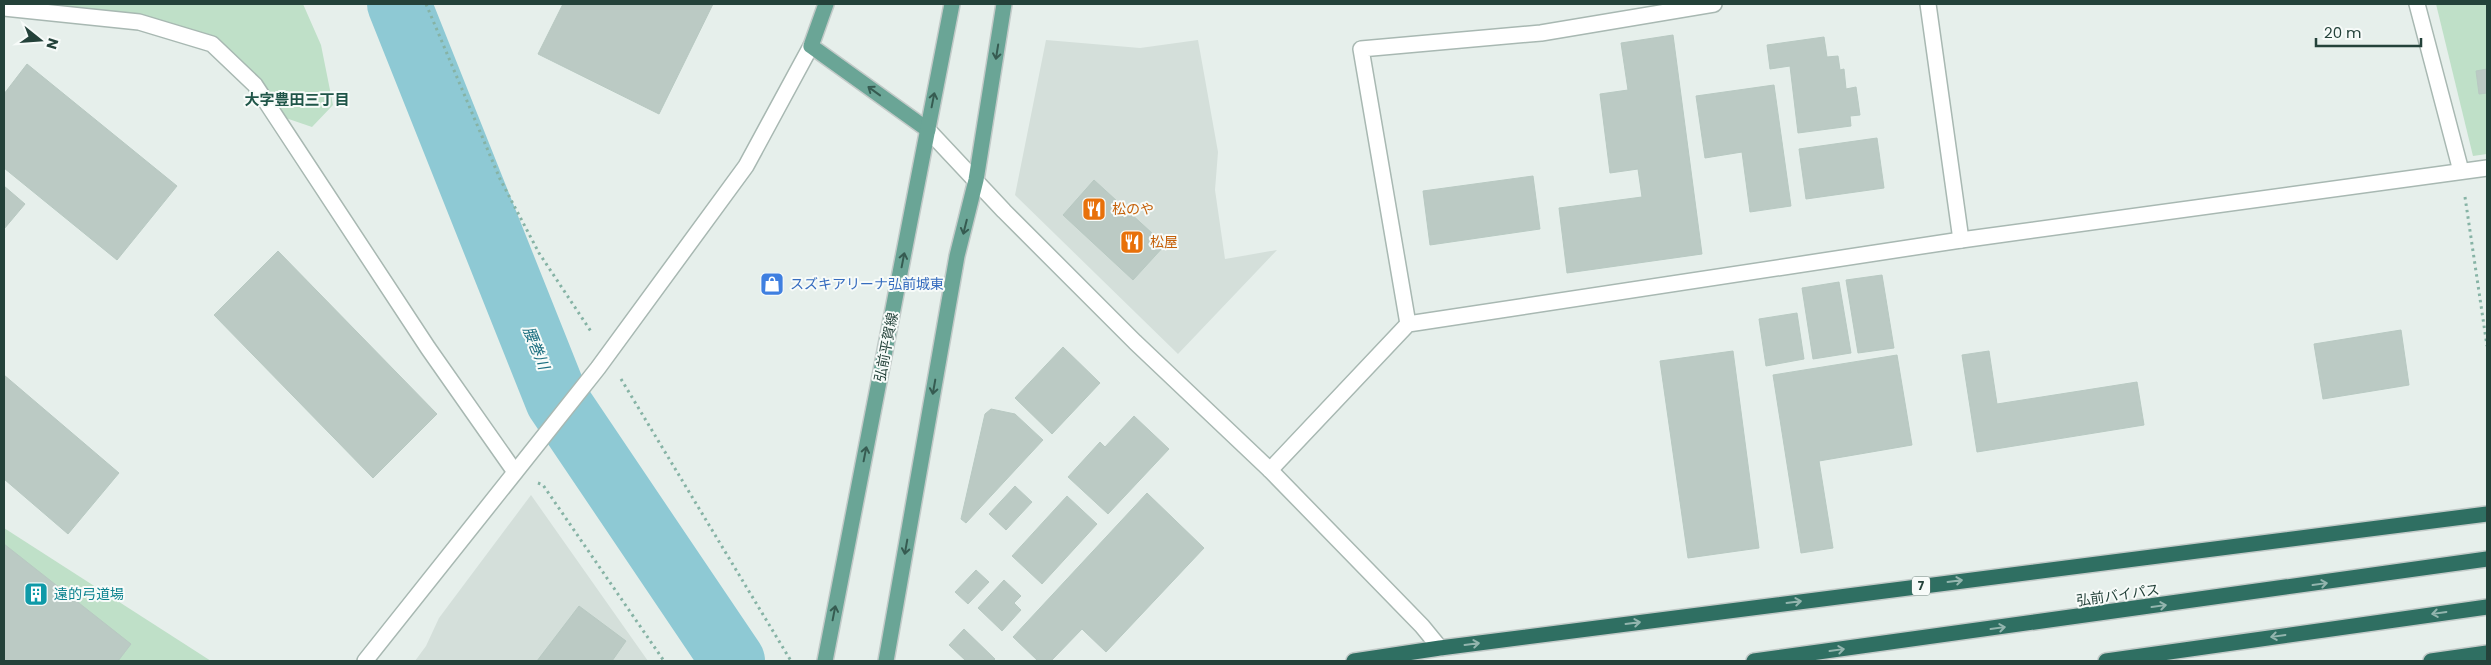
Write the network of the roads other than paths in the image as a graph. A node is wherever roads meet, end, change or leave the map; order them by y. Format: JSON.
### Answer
{"nodes":[{"id":1,"x":826,"y":4,"type":"edge"},
{"id":2,"x":952,"y":4,"type":"edge"},
{"id":3,"x":1004,"y":4,"type":"edge"},
{"id":4,"x":1714,"y":4,"type":"edge"},
{"id":5,"x":1928,"y":4,"type":"edge"},
{"id":6,"x":2416,"y":4,"type":"edge"},
{"id":7,"x":4,"y":8,"type":"edge"},
{"id":8,"x":811,"y":46,"type":"junction"},
{"id":9,"x":928,"y":130,"type":"junction"},
{"id":10,"x":2487,"y":168,"type":"edge"},
{"id":11,"x":2461,"y":171,"type":"junction"},
{"id":12,"x":976,"y":180,"type":"junction"},
{"id":13,"x":1961,"y":240,"type":"junction"},
{"id":14,"x":1408,"y":324,"type":"junction"},
{"id":15,"x":1270,"y":470,"type":"junction"},
{"id":16,"x":515,"y":472,"type":"junction"},
{"id":17,"x":2487,"y":514,"type":"edge"},
{"id":18,"x":2487,"y":560,"type":"edge"},
{"id":19,"x":2487,"y":606,"type":"edge"},
{"id":20,"x":1440,"y":648,"type":"junction"},
{"id":21,"x":2487,"y":653,"type":"edge"},
{"id":22,"x":365,"y":661,"type":"edge"},
{"id":23,"x":825,"y":661,"type":"edge"},
{"id":24,"x":886,"y":661,"type":"edge"},
{"id":25,"x":1354,"y":661,"type":"edge"},
{"id":26,"x":1754,"y":661,"type":"edge"},
{"id":27,"x":2106,"y":661,"type":"edge"},
{"id":28,"x":2431,"y":661,"type":"edge"}],
"edges":[{"from":1,"to":8,"type":"main road"},
{"from":9,"to":2,"type":"main road","name":"弘前平賀線","one_way":true},
{"from":3,"to":12,"type":"main road","one_way":true},
{"from":4,"to":14,"type":"street"},
{"from":5,"to":13,"type":"street"},
{"from":6,"to":11,"type":"street"},
{"from":7,"to":16,"type":"street"},
{"from":9,"to":8,"type":"main road","one_way":true},
{"from":8,"to":16,"type":"street"},
{"from":9,"to":12,"type":"street"},
{"from":23,"to":9,"type":"main road","name":"弘前平賀線","one_way":true},
{"from":10,"to":11,"type":"street"},
{"from":11,"to":13,"type":"street"},
{"from":12,"to":15,"type":"street"},
{"from":12,"to":24,"type":"main road","one_way":true},
{"from":13,"to":14,"type":"street"},
{"from":14,"to":15,"type":"street"},
{"from":15,"to":20,"type":"street"},
{"from":16,"to":22,"type":"street"},
{"from":20,"to":17,"type":"highway","number":"7","one_way":true},
{"from":26,"to":18,"type":"highway","name":"弘前バイパス","one_way":true},
{"from":19,"to":27,"type":"highway","one_way":true},
{"from":20,"to":25,"type":"highway","number":"7"},
{"from":21,"to":28,"type":"highway"}]}
